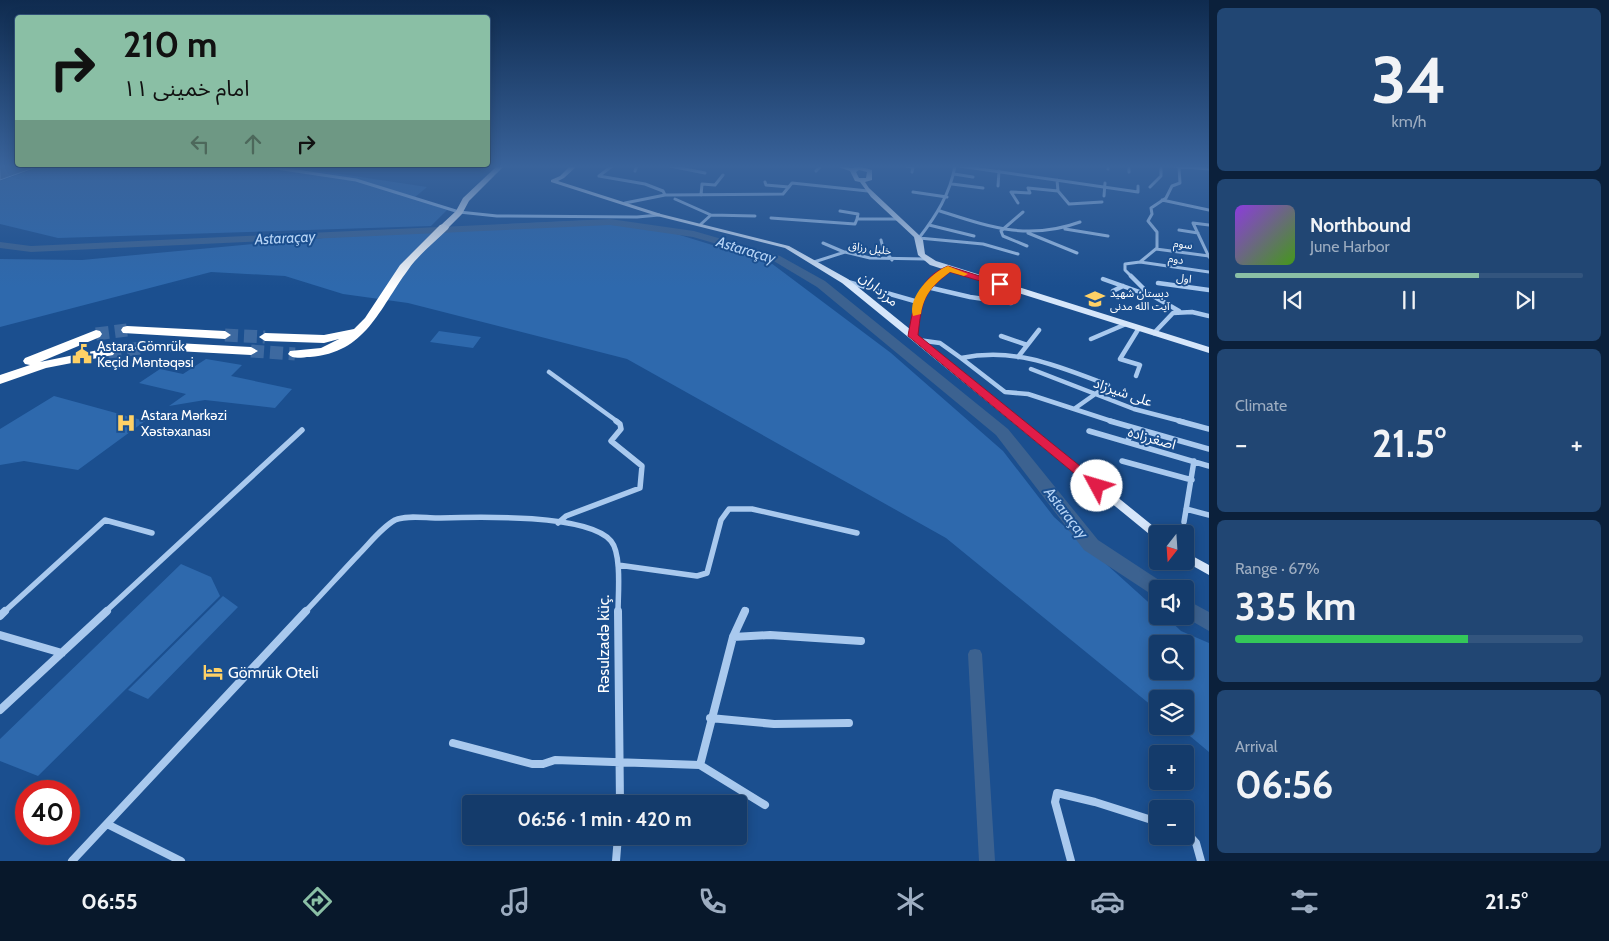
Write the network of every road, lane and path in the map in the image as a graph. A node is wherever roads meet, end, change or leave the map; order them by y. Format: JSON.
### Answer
{"nodes":[{"id":1,"x":440,"y":206,"type":"edge"},
{"id":2,"x":458,"y":206,"type":"edge"},
{"id":3,"x":462,"y":206,"type":"edge"},
{"id":4,"x":634,"y":206,"type":"edge"},
{"id":5,"x":691,"y":206,"type":"edge"},
{"id":6,"x":884,"y":206,"type":"edge"},
{"id":7,"x":942,"y":206,"type":"edge"},
{"id":8,"x":1154,"y":206,"type":"edge"},
{"id":9,"x":1191,"y":206,"type":"edge"},
{"id":10,"x":1209,"y":210,"type":"edge"},
{"id":11,"x":840,"y":211,"type":"dead end"},
{"id":12,"x":940,"y":211,"type":"junction"},
{"id":13,"x":459,"y":212,"type":"junction"},
{"id":14,"x":1022,"y":212,"type":"dead end"},
{"id":15,"x":659,"y":215,"type":"junction"},
{"id":16,"x":711,"y":215,"type":"junction"},
{"id":17,"x":754,"y":216,"type":"dead end"},
{"id":18,"x":771,"y":218,"type":"dead end"},
{"id":19,"x":856,"y":219,"type":"junction"},
{"id":20,"x":899,"y":219,"type":"junction"},
{"id":21,"x":1080,"y":222,"type":"dead end"},
{"id":22,"x":700,"y":224,"type":"junction"},
{"id":23,"x":1209,"y":224,"type":"edge"},
{"id":24,"x":929,"y":225,"type":"junction"},
{"id":25,"x":444,"y":227,"type":"joint"},
{"id":26,"x":1065,"y":229,"type":"junction"},
{"id":27,"x":1180,"y":230,"type":"dead end"},
{"id":28,"x":1001,"y":231,"type":"junction"},
{"id":29,"x":1028,"y":233,"type":"junction"},
{"id":30,"x":1198,"y":233,"type":"junction"},
{"id":31,"x":974,"y":236,"type":"dead end"},
{"id":32,"x":1108,"y":236,"type":"dead end"},
{"id":33,"x":918,"y":238,"type":"junction"},
{"id":34,"x":881,"y":240,"type":"dead end"},
{"id":35,"x":824,"y":242,"type":"dead end"},
{"id":36,"x":1027,"y":246,"type":"dead end"},
{"id":37,"x":1156,"y":249,"type":"junction"},
{"id":38,"x":845,"y":252,"type":"junction"},
{"id":39,"x":1077,"y":253,"type":"dead end"},
{"id":40,"x":1018,"y":254,"type":"dead end"},
{"id":41,"x":1209,"y":256,"type":"edge"},
{"id":42,"x":926,"y":259,"type":"junction"},
{"id":43,"x":892,"y":260,"type":"junction"},
{"id":44,"x":814,"y":262,"type":"junction"},
{"id":45,"x":1140,"y":262,"type":"junction"},
{"id":46,"x":948,"y":269,"type":"junction"},
{"id":47,"x":1209,"y":272,"type":"edge"},
{"id":48,"x":1103,"y":279,"type":"dead end"},
{"id":49,"x":846,"y":281,"type":"junction"},
{"id":50,"x":1158,"y":283,"type":"dead end"},
{"id":51,"x":1123,"y":286,"type":"junction"},
{"id":52,"x":927,"y":287,"type":"junction"},
{"id":53,"x":1209,"y":290,"type":"edge"},
{"id":54,"x":1113,"y":291,"type":"dead end"},
{"id":55,"x":1156,"y":298,"type":"junction"},
{"id":56,"x":918,"y":302,"type":"junction"},
{"id":57,"x":1011,"y":303,"type":"dead end"},
{"id":58,"x":1179,"y":311,"type":"junction"},
{"id":59,"x":1209,"y":316,"type":"edge"},
{"id":60,"x":1126,"y":324,"type":"junction"},
{"id":61,"x":364,"y":326,"type":"junction"},
{"id":62,"x":1138,"y":328,"type":"junction"},
{"id":63,"x":127,"y":330,"type":"tunnel mouth"},
{"id":64,"x":1039,"y":330,"type":"dead end"},
{"id":65,"x":1154,"y":333,"type":"junction"},
{"id":66,"x":96,"y":334,"type":"tunnel mouth"},
{"id":67,"x":225,"y":335,"type":"tunnel mouth"},
{"id":68,"x":1001,"y":336,"type":"dead end"},
{"id":69,"x":266,"y":338,"type":"tunnel mouth"},
{"id":70,"x":915,"y":338,"type":"junction"},
{"id":71,"x":1091,"y":339,"type":"dead end"},
{"id":72,"x":1027,"y":345,"type":"junction"},
{"id":73,"x":141,"y":348,"type":"tunnel mouth"},
{"id":74,"x":1209,"y":350,"type":"edge"},
{"id":75,"x":251,"y":351,"type":"tunnel mouth"},
{"id":76,"x":108,"y":352,"type":"tunnel mouth"},
{"id":77,"x":295,"y":354,"type":"tunnel mouth"},
{"id":78,"x":1018,"y":357,"type":"junction"},
{"id":79,"x":961,"y":358,"type":"junction"},
{"id":80,"x":1031,"y":370,"type":"dead end"},
{"id":81,"x":549,"y":372,"type":"dead end"},
{"id":82,"x":0,"y":374,"type":"edge"},
{"id":83,"x":1136,"y":376,"type":"dead end"},
{"id":84,"x":0,"y":380,"type":"edge"},
{"id":85,"x":1094,"y":394,"type":"junction"},
{"id":86,"x":1074,"y":409,"type":"junction"},
{"id":87,"x":1134,"y":429,"type":"junction"},
{"id":88,"x":1209,"y":429,"type":"edge"},
{"id":89,"x":302,"y":430,"type":"dead end"},
{"id":90,"x":1089,"y":432,"type":"dead end"},
{"id":91,"x":1127,"y":442,"type":"junction"},
{"id":92,"x":1209,"y":449,"type":"edge"},
{"id":93,"x":1122,"y":461,"type":"dead end"},
{"id":94,"x":1194,"y":461,"type":"junction"},
{"id":95,"x":1209,"y":466,"type":"edge"},
{"id":96,"x":1192,"y":480,"type":"junction"},
{"id":97,"x":1186,"y":509,"type":"junction"},
{"id":98,"x":1209,"y":515,"type":"edge"},
{"id":99,"x":558,"y":522,"type":"junction"},
{"id":100,"x":1184,"y":522,"type":"dead end"},
{"id":101,"x":1149,"y":528,"type":"edge"},
{"id":102,"x":152,"y":533,"type":"dead end"},
{"id":103,"x":858,"y":533,"type":"dead end"},
{"id":104,"x":1194,"y":562,"type":"edge"},
{"id":105,"x":618,"y":565,"type":"junction"},
{"id":106,"x":1209,"y":571,"type":"edge"},
{"id":107,"x":746,"y":610,"type":"dead end"},
{"id":108,"x":0,"y":616,"type":"edge"},
{"id":109,"x":0,"y":635,"type":"edge"},
{"id":110,"x":733,"y":637,"type":"junction"},
{"id":111,"x":861,"y":641,"type":"dead end"},
{"id":112,"x":62,"y":653,"type":"junction"},
{"id":113,"x":0,"y":710,"type":"edge"},
{"id":114,"x":710,"y":718,"type":"junction"},
{"id":115,"x":848,"y":723,"type":"dead end"},
{"id":116,"x":453,"y":743,"type":"dead end"},
{"id":117,"x":619,"y":762,"type":"junction"},
{"id":118,"x":700,"y":765,"type":"junction"},
{"id":119,"x":620,"y":795,"type":"edge"},
{"id":120,"x":765,"y":805,"type":"dead end"},
{"id":121,"x":1149,"y":819,"type":"edge"},
{"id":122,"x":107,"y":824,"type":"junction"},
{"id":123,"x":1194,"y":841,"type":"edge"},
{"id":124,"x":617,"y":845,"type":"edge"},
{"id":125,"x":72,"y":861,"type":"edge"},
{"id":126,"x":182,"y":861,"type":"edge"},
{"id":127,"x":616,"y":861,"type":"edge"},
{"id":128,"x":1071,"y":861,"type":"edge"},
{"id":129,"x":1201,"y":861,"type":"edge"}],
"edges":[{"from":1,"to":13,"type":"street"},
{"from":2,"to":13,"type":"main road"},
{"from":3,"to":13,"type":"main road"},
{"from":4,"to":15,"type":"street","name":"مرزداران"},
{"from":5,"to":16,"type":"street"},
{"from":6,"to":20,"type":"street"},
{"from":7,"to":12,"type":"street"},
{"from":8,"to":37,"type":"street"},
{"from":9,"to":10,"type":"street"},
{"from":11,"to":19,"type":"street"},
{"from":12,"to":24,"type":"street"},
{"from":12,"to":28,"type":"street"},
{"from":13,"to":15,"type":"street"},
{"from":13,"to":25,"type":"main road"},
{"from":14,"to":28,"type":"street"},
{"from":15,"to":22,"type":"street","name":"مرزداران"},
{"from":16,"to":17,"type":"street"},
{"from":16,"to":22,"type":"street"},
{"from":18,"to":19,"type":"street"},
{"from":19,"to":20,"type":"street"},
{"from":20,"to":33,"type":"street"},
{"from":21,"to":26,"type":"street"},
{"from":22,"to":44,"type":"street","name":"مرزداران"},
{"from":23,"to":30,"type":"street"},
{"from":24,"to":31,"type":"street"},
{"from":24,"to":33,"type":"street"},
{"from":25,"to":61,"type":"highway"},
{"from":26,"to":29,"type":"street"},
{"from":26,"to":32,"type":"street"},
{"from":27,"to":30,"type":"street"},
{"from":28,"to":29,"type":"street"},
{"from":28,"to":36,"type":"street"},
{"from":29,"to":39,"type":"street"},
{"from":30,"to":41,"type":"street"},
{"from":33,"to":40,"type":"street"},
{"from":33,"to":42,"type":"street"},
{"from":34,"to":43,"type":"street"},
{"from":35,"to":38,"type":"street"},
{"from":37,"to":41,"type":"street","name":"سوم"},
{"from":37,"to":45,"type":"street"},
{"from":38,"to":43,"type":"street","name":"خلیل رزاق"},
{"from":38,"to":44,"type":"street","name":"خلیل رزاق"},
{"from":42,"to":43,"type":"street","name":"خلیل رزاق"},
{"from":42,"to":46,"type":"street"},
{"from":44,"to":49,"type":"street","name":"مرزداران"},
{"from":45,"to":47,"type":"street","name":"دوم"},
{"from":45,"to":55,"type":"street"},
{"from":46,"to":52,"type":"street"},
{"from":46,"to":60,"type":"street"},
{"from":48,"to":51,"type":"street"},
{"from":49,"to":56,"type":"street"},
{"from":49,"to":70,"type":"street","name":"مرزداران"},
{"from":50,"to":53,"type":"street","name":"اول"},
{"from":51,"to":54,"type":"street"},
{"from":51,"to":55,"type":"street"},
{"from":52,"to":56,"type":"street"},
{"from":52,"to":57,"type":"street"},
{"from":55,"to":58,"type":"street"},
{"from":56,"to":70,"type":"street"},
{"from":58,"to":59,"type":"street"},
{"from":58,"to":65,"type":"street"},
{"from":60,"to":62,"type":"street"},
{"from":60,"to":71,"type":"street"},
{"from":61,"to":69,"type":"highway"},
{"from":61,"to":77,"type":"highway"},
{"from":62,"to":65,"type":"street"},
{"from":62,"to":83,"type":"street"},
{"from":63,"to":67,"type":"highway"},
{"from":64,"to":72,"type":"street"},
{"from":65,"to":74,"type":"street"},
{"from":66,"to":82,"type":"highway"},
{"from":68,"to":72,"type":"street"},
{"from":70,"to":79,"type":"street"},
{"from":70,"to":101,"type":"street","name":"مرزداران"},
{"from":72,"to":78,"type":"street"},
{"from":73,"to":75,"type":"highway"},
{"from":76,"to":84,"type":"highway"},
{"from":78,"to":79,"type":"street"},
{"from":78,"to":85,"type":"street"},
{"from":79,"to":86,"type":"street"},
{"from":80,"to":85,"type":"street","name":"علی شیرزاد"},
{"from":81,"to":99,"type":"street"},
{"from":85,"to":86,"type":"street"},
{"from":85,"to":88,"type":"street","name":"علی شیرزاد"},
{"from":86,"to":87,"type":"street"},
{"from":87,"to":91,"type":"street"},
{"from":87,"to":92,"type":"street"},
{"from":89,"to":112,"type":"street"},
{"from":90,"to":91,"type":"street","name":"اصغرزاده"},
{"from":91,"to":94,"type":"street","name":"اصغرزاده"},
{"from":93,"to":96,"type":"street"},
{"from":94,"to":95,"type":"street","name":"اصغرزاده"},
{"from":94,"to":96,"type":"street"},
{"from":96,"to":97,"type":"street"},
{"from":97,"to":98,"type":"street"},
{"from":97,"to":100,"type":"street"},
{"from":99,"to":105,"type":"street","name":"Rəsulzadə küç."},
{"from":99,"to":122,"type":"street"},
{"from":102,"to":108,"type":"street"},
{"from":103,"to":105,"type":"street"},
{"from":104,"to":106,"type":"street"},
{"from":105,"to":117,"type":"street","name":"Rəsulzadə küç."},
{"from":107,"to":110,"type":"street"},
{"from":109,"to":112,"type":"street"},
{"from":110,"to":111,"type":"street"},
{"from":110,"to":114,"type":"street"},
{"from":112,"to":113,"type":"street"},
{"from":114,"to":115,"type":"street"},
{"from":114,"to":118,"type":"street"},
{"from":116,"to":117,"type":"street"},
{"from":117,"to":118,"type":"street"},
{"from":117,"to":119,"type":"street","name":"Rəsulzadə küç."},
{"from":118,"to":120,"type":"street"},
{"from":121,"to":128,"type":"street"},
{"from":122,"to":125,"type":"street"},
{"from":122,"to":126,"type":"street"},
{"from":123,"to":129,"type":"street"},
{"from":124,"to":127,"type":"street"}]}
